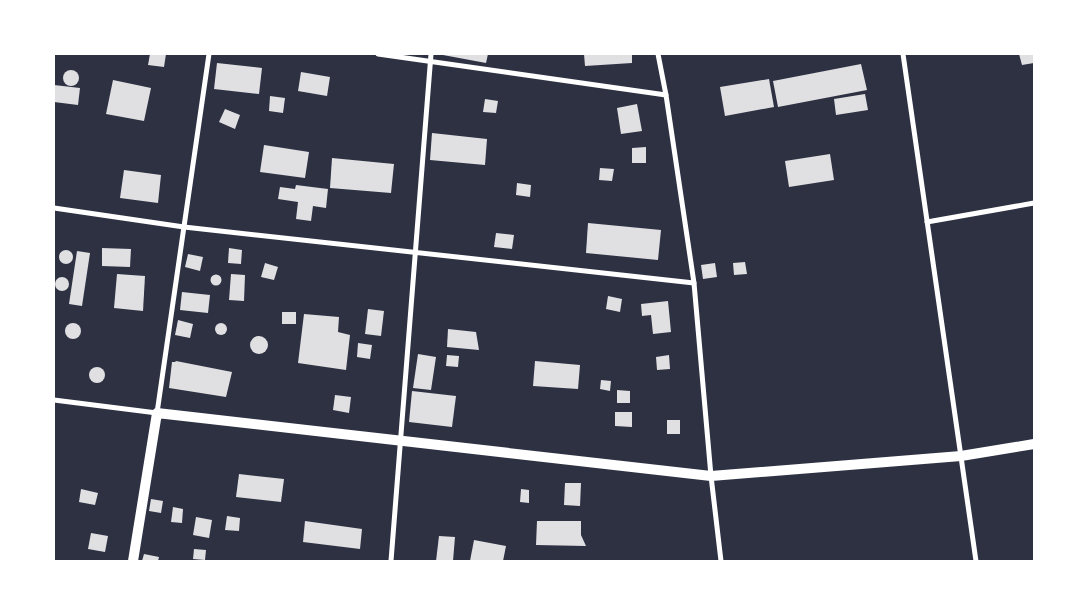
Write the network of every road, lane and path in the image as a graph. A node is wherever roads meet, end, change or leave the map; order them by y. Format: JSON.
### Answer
{"nodes":[{"id":1,"x":209,"y":54,"type":"edge"},
{"id":2,"x":378,"y":54,"type":"edge"},
{"id":3,"x":431,"y":54,"type":"edge"},
{"id":4,"x":658,"y":54,"type":"edge"},
{"id":5,"x":903,"y":54,"type":"edge"},
{"id":6,"x":430,"y":61,"type":"junction"},
{"id":7,"x":666,"y":96,"type":"junction"},
{"id":8,"x":1034,"y":203,"type":"edge"},
{"id":9,"x":54,"y":208,"type":"edge"},
{"id":10,"x":927,"y":222,"type":"junction"},
{"id":11,"x":184,"y":227,"type":"junction"},
{"id":12,"x":415,"y":252,"type":"junction"},
{"id":13,"x":694,"y":284,"type":"junction"},
{"id":14,"x":54,"y":400,"type":"edge"},
{"id":15,"x":157,"y":413,"type":"junction"},
{"id":16,"x":400,"y":441,"type":"junction"},
{"id":17,"x":1034,"y":444,"type":"edge"},
{"id":18,"x":961,"y":456,"type":"junction"},
{"id":19,"x":711,"y":476,"type":"junction"},
{"id":20,"x":133,"y":561,"type":"edge"},
{"id":21,"x":391,"y":561,"type":"edge"},
{"id":22,"x":721,"y":561,"type":"edge"},
{"id":23,"x":976,"y":561,"type":"edge"}],
"edges":[{"from":1,"to":11,"type":"street"},
{"from":2,"to":6,"type":"street"},
{"from":3,"to":6,"type":"street"},
{"from":4,"to":7,"type":"street"},
{"from":5,"to":10,"type":"street"},
{"from":6,"to":7,"type":"street"},
{"from":6,"to":12,"type":"street"},
{"from":7,"to":13,"type":"street"},
{"from":8,"to":10,"type":"street"},
{"from":9,"to":11,"type":"street"},
{"from":10,"to":18,"type":"street"},
{"from":11,"to":12,"type":"street"},
{"from":11,"to":15,"type":"street"},
{"from":12,"to":13,"type":"street"},
{"from":12,"to":16,"type":"street"},
{"from":13,"to":19,"type":"street"},
{"from":14,"to":15,"type":"street"},
{"from":15,"to":16,"type":"main road"},
{"from":15,"to":20,"type":"main road"},
{"from":16,"to":19,"type":"main road"},
{"from":16,"to":21,"type":"street"},
{"from":17,"to":18,"type":"main road"},
{"from":18,"to":19,"type":"main road"},
{"from":18,"to":23,"type":"street"},
{"from":19,"to":22,"type":"street"}]}
